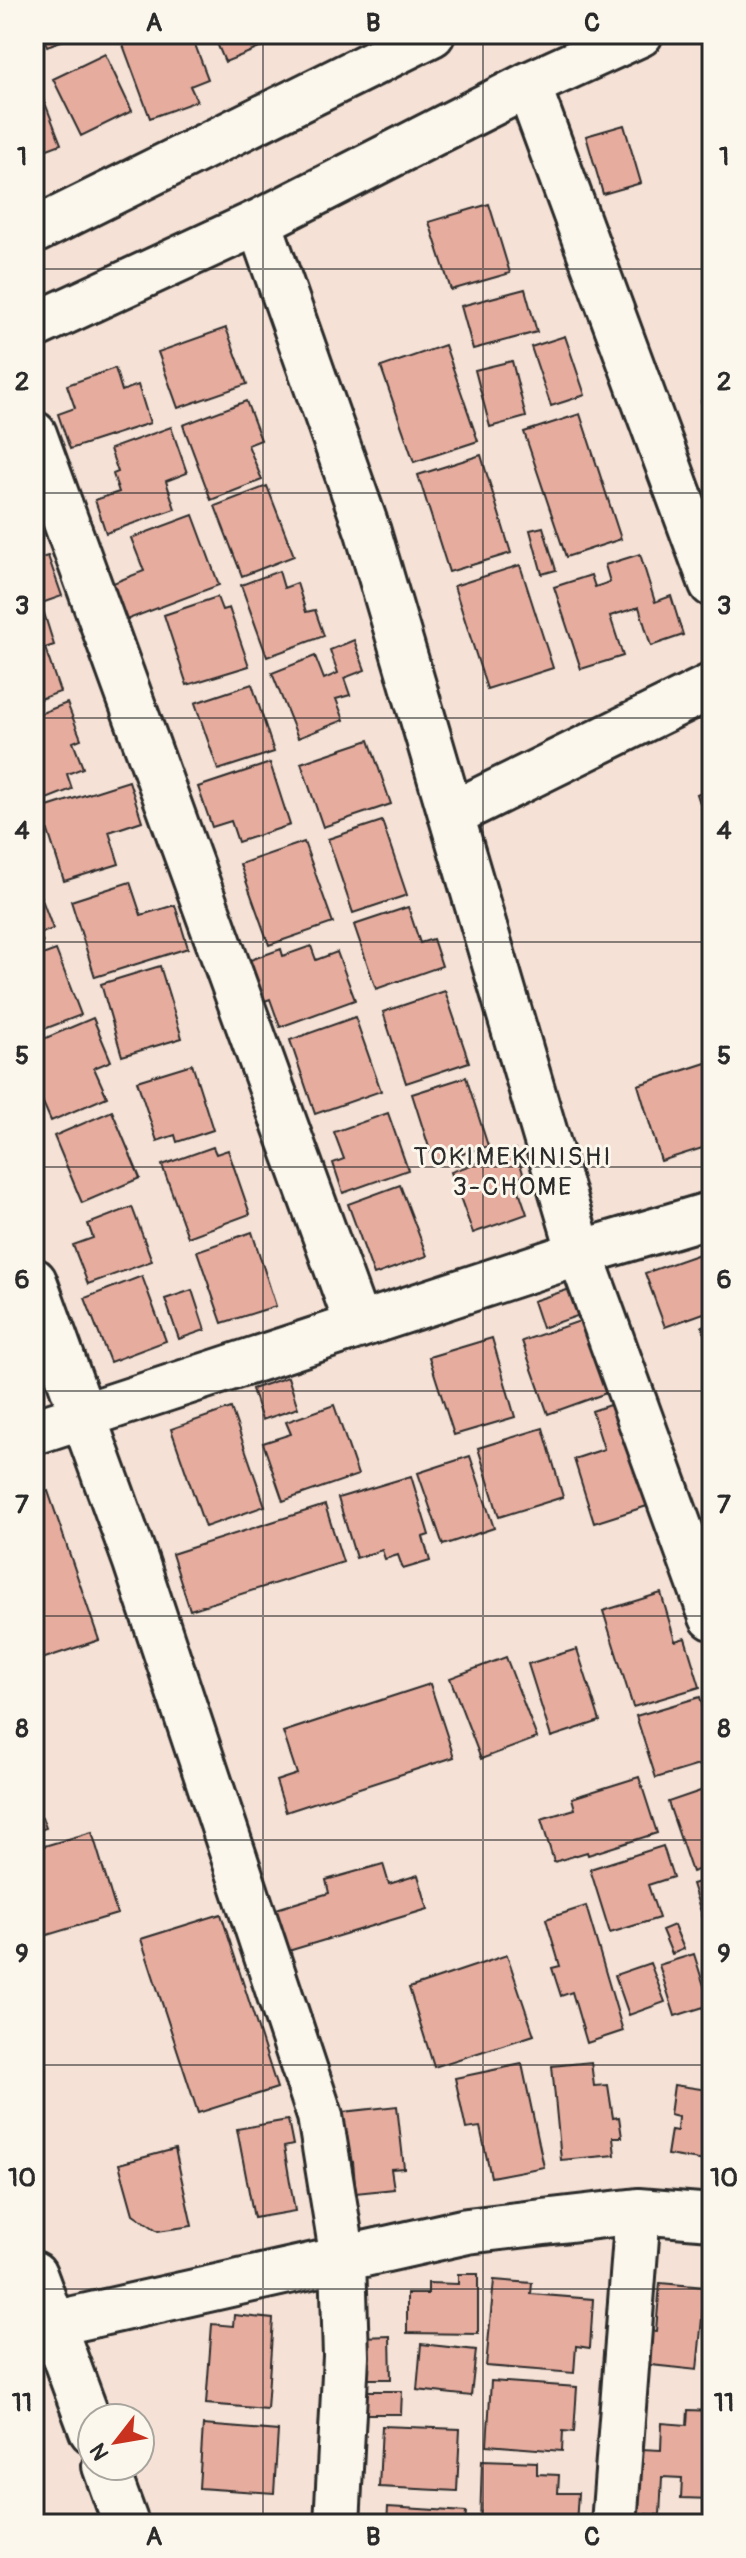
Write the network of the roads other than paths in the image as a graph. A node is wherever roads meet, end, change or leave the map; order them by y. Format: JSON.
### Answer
{"nodes":[{"id":1,"x":432,"y":34,"type":"edge"},
{"id":2,"x":640,"y":34,"type":"edge"},
{"id":3,"x":528,"y":85,"type":"junction"},
{"id":4,"x":259,"y":222,"type":"junction"},
{"id":5,"x":34,"y":231,"type":"edge"},
{"id":6,"x":34,"y":326,"type":"edge"},
{"id":7,"x":34,"y":434,"type":"edge"},
{"id":8,"x":712,"y":584,"type":"edge"},
{"id":9,"x":712,"y":686,"type":"edge"},
{"id":10,"x":452,"y":814,"type":"junction"},
{"id":11,"x":712,"y":1214,"type":"edge"},
{"id":12,"x":580,"y":1253,"type":"junction"},
{"id":13,"x":34,"y":1281,"type":"edge"},
{"id":14,"x":358,"y":1326,"type":"junction"},
{"id":15,"x":83,"y":1416,"type":"junction"},
{"id":16,"x":34,"y":1432,"type":"edge"},
{"id":17,"x":712,"y":1617,"type":"edge"},
{"id":18,"x":638,"y":2211,"type":"junction"},
{"id":19,"x":712,"y":2217,"type":"edge"},
{"id":20,"x":343,"y":2259,"type":"junction"},
{"id":21,"x":34,"y":2274,"type":"edge"},
{"id":22,"x":44,"y":2327,"type":"edge"},
{"id":23,"x":79,"y":2402,"type":"edge"},
{"id":24,"x":111,"y":2482,"type":"edge"},
{"id":25,"x":126,"y":2524,"type":"edge"},
{"id":26,"x":337,"y":2524,"type":"edge"},
{"id":27,"x":614,"y":2524,"type":"edge"}],
"edges":[{"from":1,"to":5,"type":"street"},
{"from":2,"to":3,"type":"street"},
{"from":3,"to":4,"type":"street"},
{"from":3,"to":8,"type":"street"},
{"from":4,"to":6,"type":"street"},
{"from":4,"to":10,"type":"street"},
{"from":7,"to":14,"type":"street"},
{"from":9,"to":10,"type":"street"},
{"from":10,"to":12,"type":"street"},
{"from":11,"to":12,"type":"street"},
{"from":12,"to":14,"type":"street"},
{"from":12,"to":17,"type":"street"},
{"from":13,"to":15,"type":"street"},
{"from":14,"to":15,"type":"street"},
{"from":15,"to":16,"type":"street"},
{"from":15,"to":20,"type":"street"},
{"from":18,"to":19,"type":"street"},
{"from":18,"to":20,"type":"street"},
{"from":18,"to":27,"type":"street"},
{"from":20,"to":22,"type":"street"},
{"from":20,"to":26,"type":"street"},
{"from":21,"to":22,"type":"street"},
{"from":22,"to":23,"type":"street"},
{"from":24,"to":25,"type":"street"}]}
